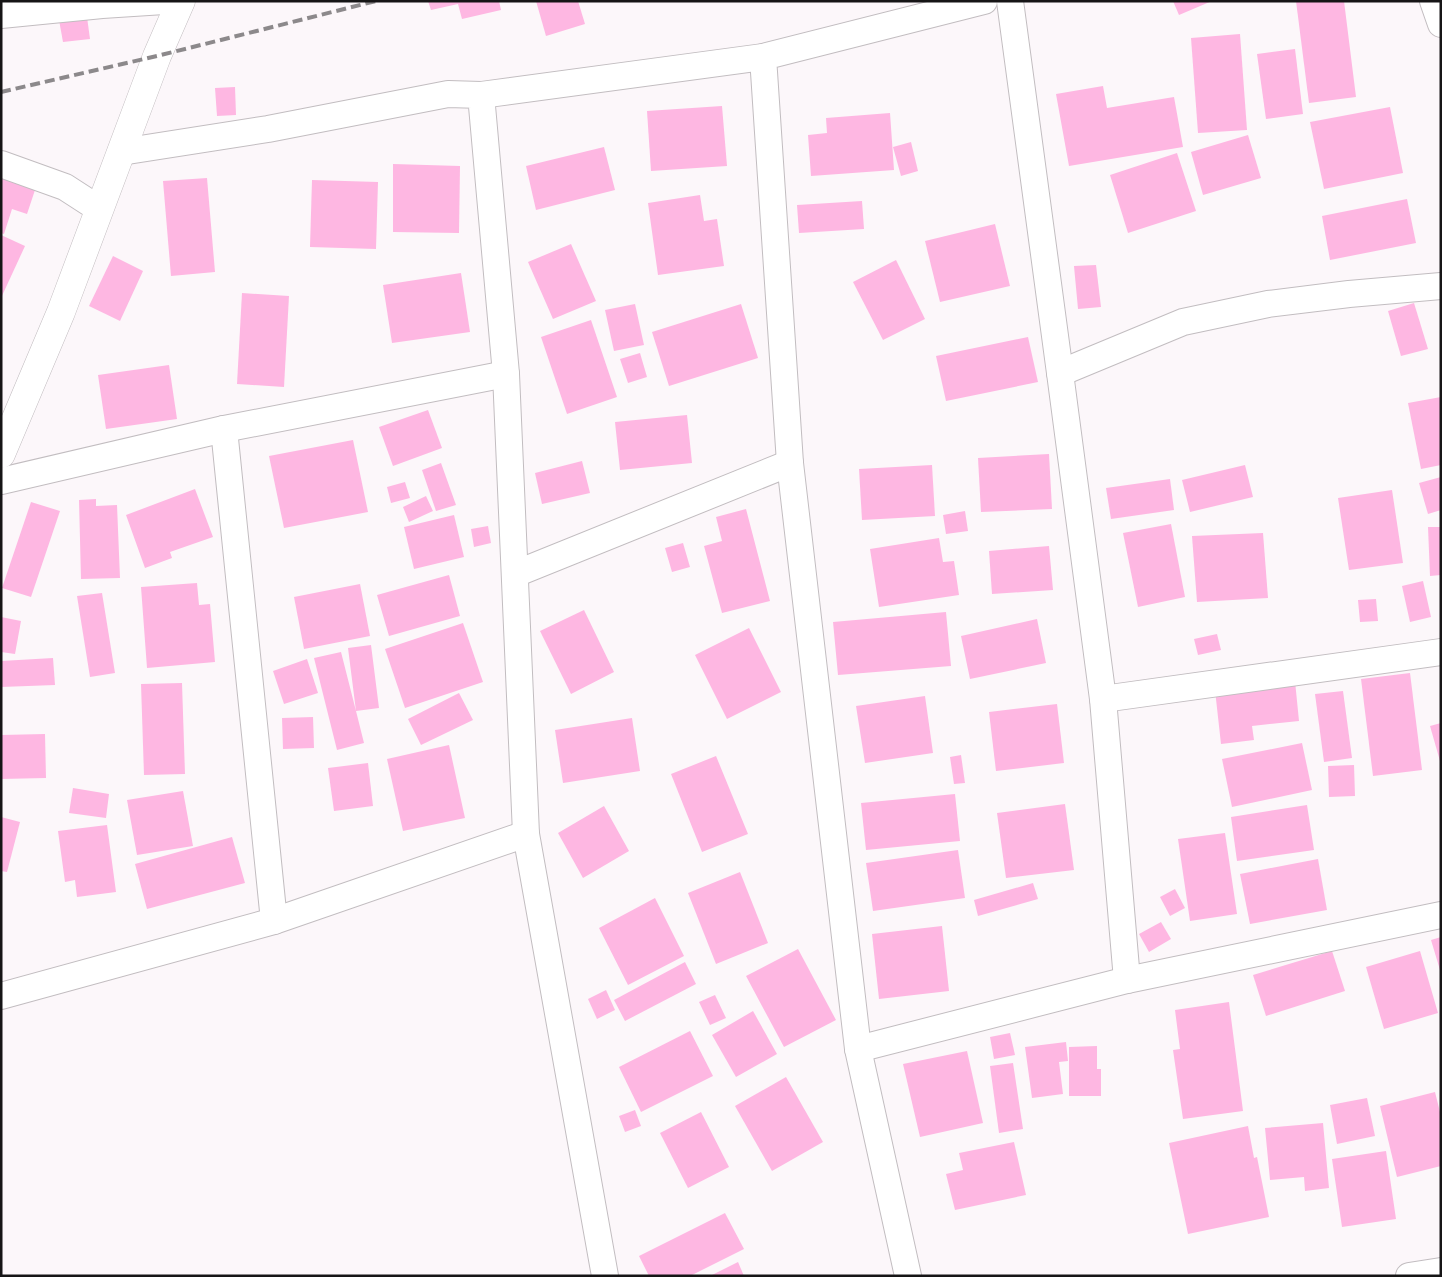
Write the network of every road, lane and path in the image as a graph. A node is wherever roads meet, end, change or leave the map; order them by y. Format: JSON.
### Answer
{"nodes":[{"id":1,"x":164,"y":1,"type":"edge"},
{"id":2,"x":181,"y":1,"type":"edge"},
{"id":3,"x":984,"y":1,"type":"edge"},
{"id":4,"x":1010,"y":1,"type":"edge"},
{"id":5,"x":1433,"y":1,"type":"edge"},
{"id":6,"x":101,"y":3,"type":"edge"},
{"id":7,"x":1,"y":15,"type":"edge"},
{"id":8,"x":1441,"y":24,"type":"edge"},
{"id":9,"x":763,"y":57,"type":"junction"},
{"id":10,"x":481,"y":95,"type":"junction"},
{"id":11,"x":121,"y":152,"type":"junction"},
{"id":12,"x":1,"y":164,"type":"edge"},
{"id":13,"x":99,"y":209,"type":"junction"},
{"id":14,"x":1441,"y":286,"type":"edge"},
{"id":15,"x":1060,"y":373,"type":"junction"},
{"id":16,"x":506,"y":374,"type":"junction"},
{"id":17,"x":224,"y":429,"type":"junction"},
{"id":18,"x":1,"y":454,"type":"edge"},
{"id":19,"x":790,"y":463,"type":"junction"},
{"id":20,"x":1,"y":481,"type":"edge"},
{"id":21,"x":515,"y":574,"type":"junction"},
{"id":22,"x":1441,"y":652,"type":"edge"},
{"id":23,"x":1103,"y":699,"type":"junction"},
{"id":24,"x":526,"y":834,"type":"junction"},
{"id":25,"x":1441,"y":915,"type":"edge"},
{"id":26,"x":274,"y":921,"type":"junction"},
{"id":27,"x":1126,"y":980,"type":"junction"},
{"id":28,"x":1,"y":996,"type":"edge"},
{"id":29,"x":858,"y":1049,"type":"junction"},
{"id":30,"x":1441,"y":1270,"type":"edge"},
{"id":31,"x":605,"y":1276,"type":"edge"},
{"id":32,"x":908,"y":1276,"type":"edge"},
{"id":33,"x":1409,"y":1276,"type":"edge"}],
"edges":[{"from":1,"to":6,"type":"street"},
{"from":2,"to":11,"type":"street"},
{"from":3,"to":9,"type":"street"},
{"from":4,"to":15,"type":"street"},
{"from":5,"to":8,"type":"street"},
{"from":6,"to":7,"type":"street"},
{"from":9,"to":10,"type":"street"},
{"from":9,"to":19,"type":"street"},
{"from":10,"to":11,"type":"street"},
{"from":10,"to":16,"type":"street"},
{"from":11,"to":13,"type":"street"},
{"from":12,"to":13,"type":"street"},
{"from":13,"to":18,"type":"street"},
{"from":14,"to":15,"type":"street"},
{"from":15,"to":23,"type":"street"},
{"from":16,"to":17,"type":"street"},
{"from":16,"to":21,"type":"street"},
{"from":17,"to":20,"type":"street"},
{"from":17,"to":26,"type":"street"},
{"from":19,"to":21,"type":"street"},
{"from":19,"to":29,"type":"street"},
{"from":21,"to":24,"type":"street"},
{"from":22,"to":23,"type":"street"},
{"from":23,"to":27,"type":"street"},
{"from":24,"to":26,"type":"street"},
{"from":24,"to":31,"type":"street"},
{"from":25,"to":27,"type":"street"},
{"from":26,"to":28,"type":"street"},
{"from":27,"to":29,"type":"street"},
{"from":29,"to":32,"type":"street"},
{"from":30,"to":33,"type":"street"}]}
